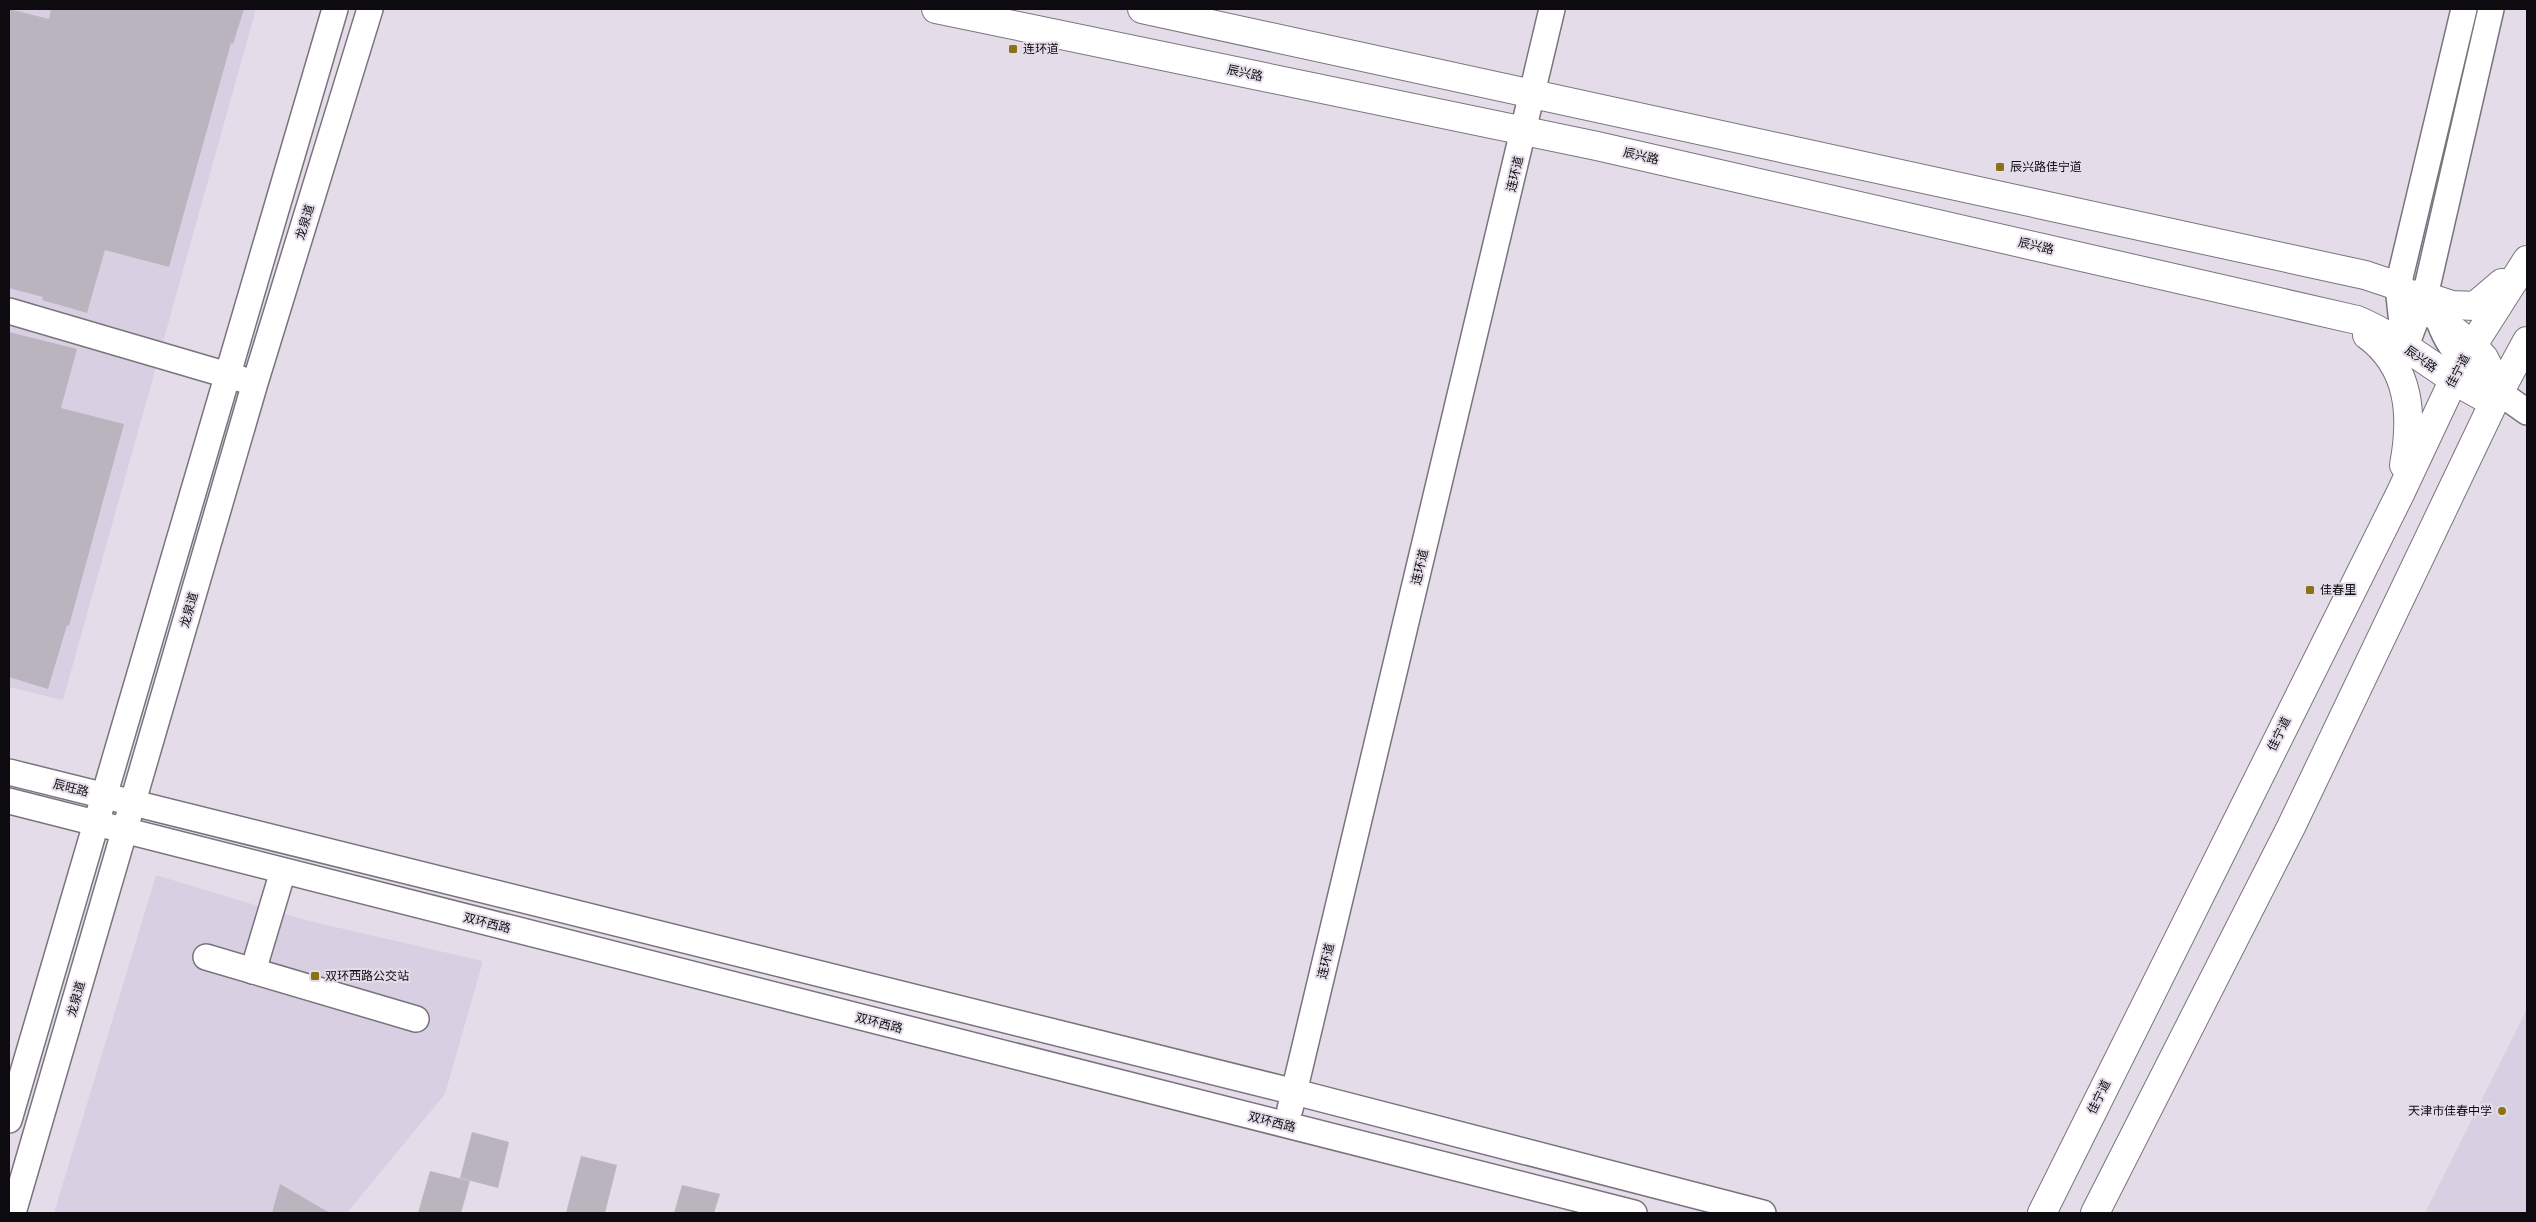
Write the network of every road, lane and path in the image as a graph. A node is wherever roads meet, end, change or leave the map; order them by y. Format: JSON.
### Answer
{"nodes":[{"id":1,"x":335,"y":9,"type":"edge"},
{"id":2,"x":370,"y":9,"type":"edge"},
{"id":3,"x":936,"y":9,"type":"edge"},
{"id":4,"x":1142,"y":9,"type":"edge"},
{"id":5,"x":1539,"y":9,"type":"edge"},
{"id":6,"x":1552,"y":9,"type":"edge"},
{"id":7,"x":2464,"y":9,"type":"edge"},
{"id":8,"x":2490,"y":9,"type":"edge"},
{"id":9,"x":1526,"y":92,"type":"junction"},
{"id":10,"x":1518,"y":130,"type":"junction"},
{"id":11,"x":2527,"y":260,"type":"edge"},
{"id":12,"x":2398,"y":286,"type":"junction"},
{"id":13,"x":2430,"y":304,"type":"junction"},
{"id":14,"x":9,"y":311,"type":"edge"},
{"id":15,"x":2337,"y":315,"type":"junction"},
{"id":16,"x":2527,"y":341,"type":"edge"},
{"id":17,"x":2405,"y":348,"type":"junction"},
{"id":18,"x":2462,"y":363,"type":"junction"},
{"id":19,"x":227,"y":375,"type":"junction"},
{"id":20,"x":255,"y":383,"type":"junction"},
{"id":21,"x":2495,"y":394,"type":"junction"},
{"id":22,"x":2527,"y":412,"type":"edge"},
{"id":23,"x":2400,"y":494,"type":"junction"},
{"id":24,"x":9,"y":772,"type":"edge"},
{"id":25,"x":104,"y":796,"type":"junction"},
{"id":26,"x":9,"y":801,"type":"edge"},
{"id":27,"x":133,"y":803,"type":"junction"},
{"id":28,"x":96,"y":823,"type":"junction"},
{"id":29,"x":126,"y":830,"type":"junction"},
{"id":30,"x":283,"y":871,"type":"junction"},
{"id":31,"x":206,"y":957,"type":"dead end"},
{"id":32,"x":253,"y":971,"type":"junction"},
{"id":33,"x":416,"y":1020,"type":"dead end"},
{"id":34,"x":1286,"y":1090,"type":"junction"},
{"id":35,"x":9,"y":1120,"type":"edge"},
{"id":36,"x":1278,"y":1123,"type":"junction"},
{"id":37,"x":13,"y":1213,"type":"edge"},
{"id":38,"x":1634,"y":1213,"type":"edge"},
{"id":39,"x":1763,"y":1213,"type":"edge"},
{"id":40,"x":2042,"y":1213,"type":"edge"},
{"id":41,"x":2095,"y":1213,"type":"edge"}],
"edges":[{"from":1,"to":19,"type":"street"},
{"from":2,"to":20,"type":"street","name":"龙泉道"},
{"from":3,"to":10,"type":"main road","name":"辰兴路"},
{"from":4,"to":9,"type":"main road","name":"辰兴路"},
{"from":5,"to":9,"type":"street"},
{"from":6,"to":9,"type":"street","name":"连环道"},
{"from":7,"to":12,"type":"street"},
{"from":8,"to":13,"type":"street"},
{"from":9,"to":10,"type":"street","name":"连环道"},
{"from":9,"to":12,"type":"main road","name":"辰兴路"},
{"from":10,"to":15,"type":"main road","name":"辰兴路"},
{"from":10,"to":34,"type":"street","name":"连环道"},
{"from":11,"to":13,"type":"main road"},
{"from":11,"to":18,"type":"main road","name":"佳宁道"},
{"from":12,"to":13,"type":"main road","name":"辰兴路"},
{"from":12,"to":17,"type":"street"},
{"from":13,"to":17,"type":"street"},
{"from":13,"to":18,"type":"main road","name":"辰兴路"},
{"from":14,"to":19,"type":"street"},
{"from":15,"to":17,"type":"main road","name":"辰兴路"},
{"from":15,"to":23,"type":"main road"},
{"from":16,"to":21,"type":"main road"},
{"from":17,"to":18,"type":"main road","name":"辰兴路"},
{"from":18,"to":21,"type":"main road","name":"辰兴路"},
{"from":18,"to":21,"type":"main road","name":"辰兴路"},
{"from":18,"to":23,"type":"main road","name":"佳宁道"},
{"from":19,"to":20,"type":"street"},
{"from":19,"to":25,"type":"street"},
{"from":20,"to":27,"type":"street","name":"龙泉道"},
{"from":21,"to":22,"type":"street"},
{"from":21,"to":41,"type":"main road"},
{"from":23,"to":40,"type":"main road","name":"佳宁道"},
{"from":24,"to":25,"type":"street","name":"辰旺路"},
{"from":25,"to":27,"type":"street","name":"辰旺路"},
{"from":25,"to":28,"type":"street"},
{"from":26,"to":28,"type":"street"},
{"from":27,"to":29,"type":"street","name":"龙泉道"},
{"from":27,"to":34,"type":"street"},
{"from":28,"to":29,"type":"street"},
{"from":28,"to":35,"type":"street"},
{"from":29,"to":30,"type":"street","name":"双环西路"},
{"from":29,"to":37,"type":"street","name":"龙泉道"},
{"from":30,"to":32,"type":"street"},
{"from":30,"to":36,"type":"street","name":"双环西路"},
{"from":31,"to":32,"type":"street"},
{"from":32,"to":33,"type":"street"},
{"from":34,"to":36,"type":"street","name":"连环道"},
{"from":34,"to":39,"type":"street"},
{"from":36,"to":38,"type":"street","name":"双环西路"}]}
